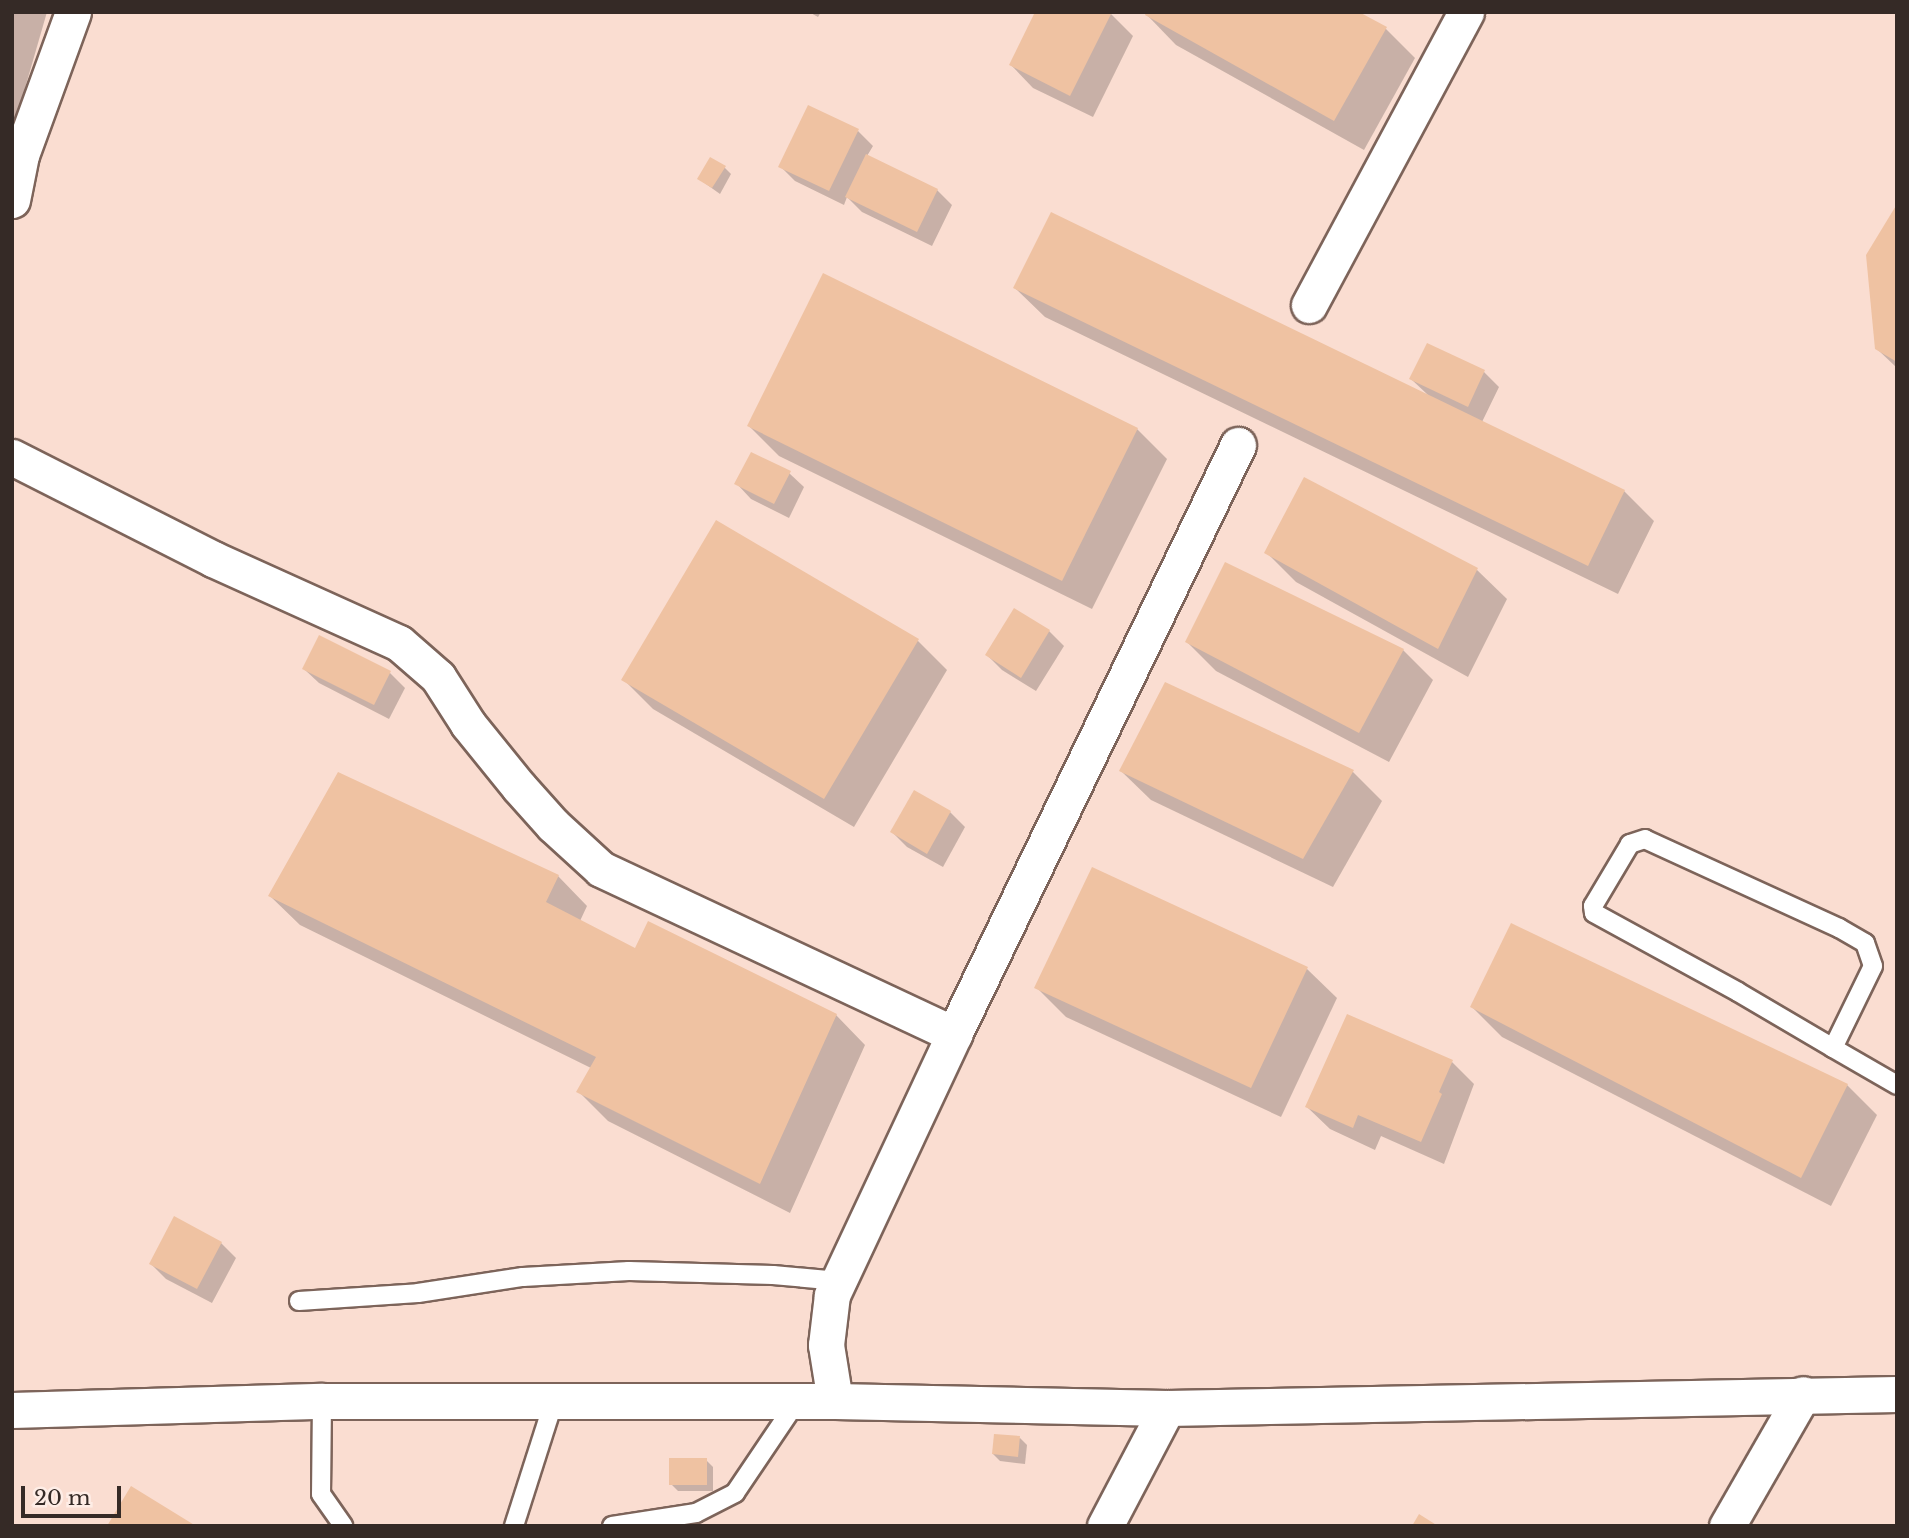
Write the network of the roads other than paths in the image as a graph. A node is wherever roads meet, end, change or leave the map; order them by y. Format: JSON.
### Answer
{"nodes":[{"id":1,"x":73,"y":12,"type":"edge"},
{"id":2,"x":1466,"y":12,"type":"edge"},
{"id":3,"x":12,"y":200,"type":"edge"},
{"id":4,"x":1308,"y":305,"type":"dead end"},
{"id":5,"x":1238,"y":445,"type":"dead end"},
{"id":6,"x":12,"y":457,"type":"edge"},
{"id":7,"x":954,"y":1034,"type":"junction"},
{"id":8,"x":1833,"y":1048,"type":"junction"},
{"id":9,"x":1897,"y":1085,"type":"edge"},
{"id":10,"x":839,"y":1281,"type":"junction"},
{"id":11,"x":299,"y":1301,"type":"dead end"},
{"id":12,"x":1803,"y":1394,"type":"junction"},
{"id":13,"x":1897,"y":1394,"type":"edge"},
{"id":14,"x":322,"y":1401,"type":"junction"},
{"id":15,"x":554,"y":1401,"type":"junction"},
{"id":16,"x":797,"y":1401,"type":"junction"},
{"id":17,"x":835,"y":1401,"type":"junction"},
{"id":18,"x":1167,"y":1408,"type":"junction"},
{"id":19,"x":12,"y":1410,"type":"edge"},
{"id":20,"x":343,"y":1526,"type":"edge"},
{"id":21,"x":514,"y":1526,"type":"edge"},
{"id":22,"x":612,"y":1526,"type":"edge"},
{"id":23,"x":1105,"y":1526,"type":"edge"},
{"id":24,"x":1727,"y":1526,"type":"edge"}],
"edges":[{"from":1,"to":3,"type":"street"},
{"from":2,"to":4,"type":"street"},
{"from":5,"to":7,"type":"street"},
{"from":6,"to":7,"type":"street"},
{"from":7,"to":10,"type":"street"},
{"from":8,"to":8,"type":"lane"},
{"from":8,"to":9,"type":"lane"},
{"from":10,"to":11,"type":"lane"},
{"from":10,"to":17,"type":"street"},
{"from":12,"to":13,"type":"street"},
{"from":12,"to":18,"type":"street"},
{"from":12,"to":24,"type":"street"},
{"from":14,"to":15,"type":"street"},
{"from":14,"to":19,"type":"street"},
{"from":14,"to":20,"type":"lane"},
{"from":15,"to":16,"type":"street"},
{"from":15,"to":21,"type":"lane"},
{"from":16,"to":17,"type":"street"},
{"from":16,"to":22,"type":"lane"},
{"from":17,"to":18,"type":"street"},
{"from":18,"to":23,"type":"street"}]}
